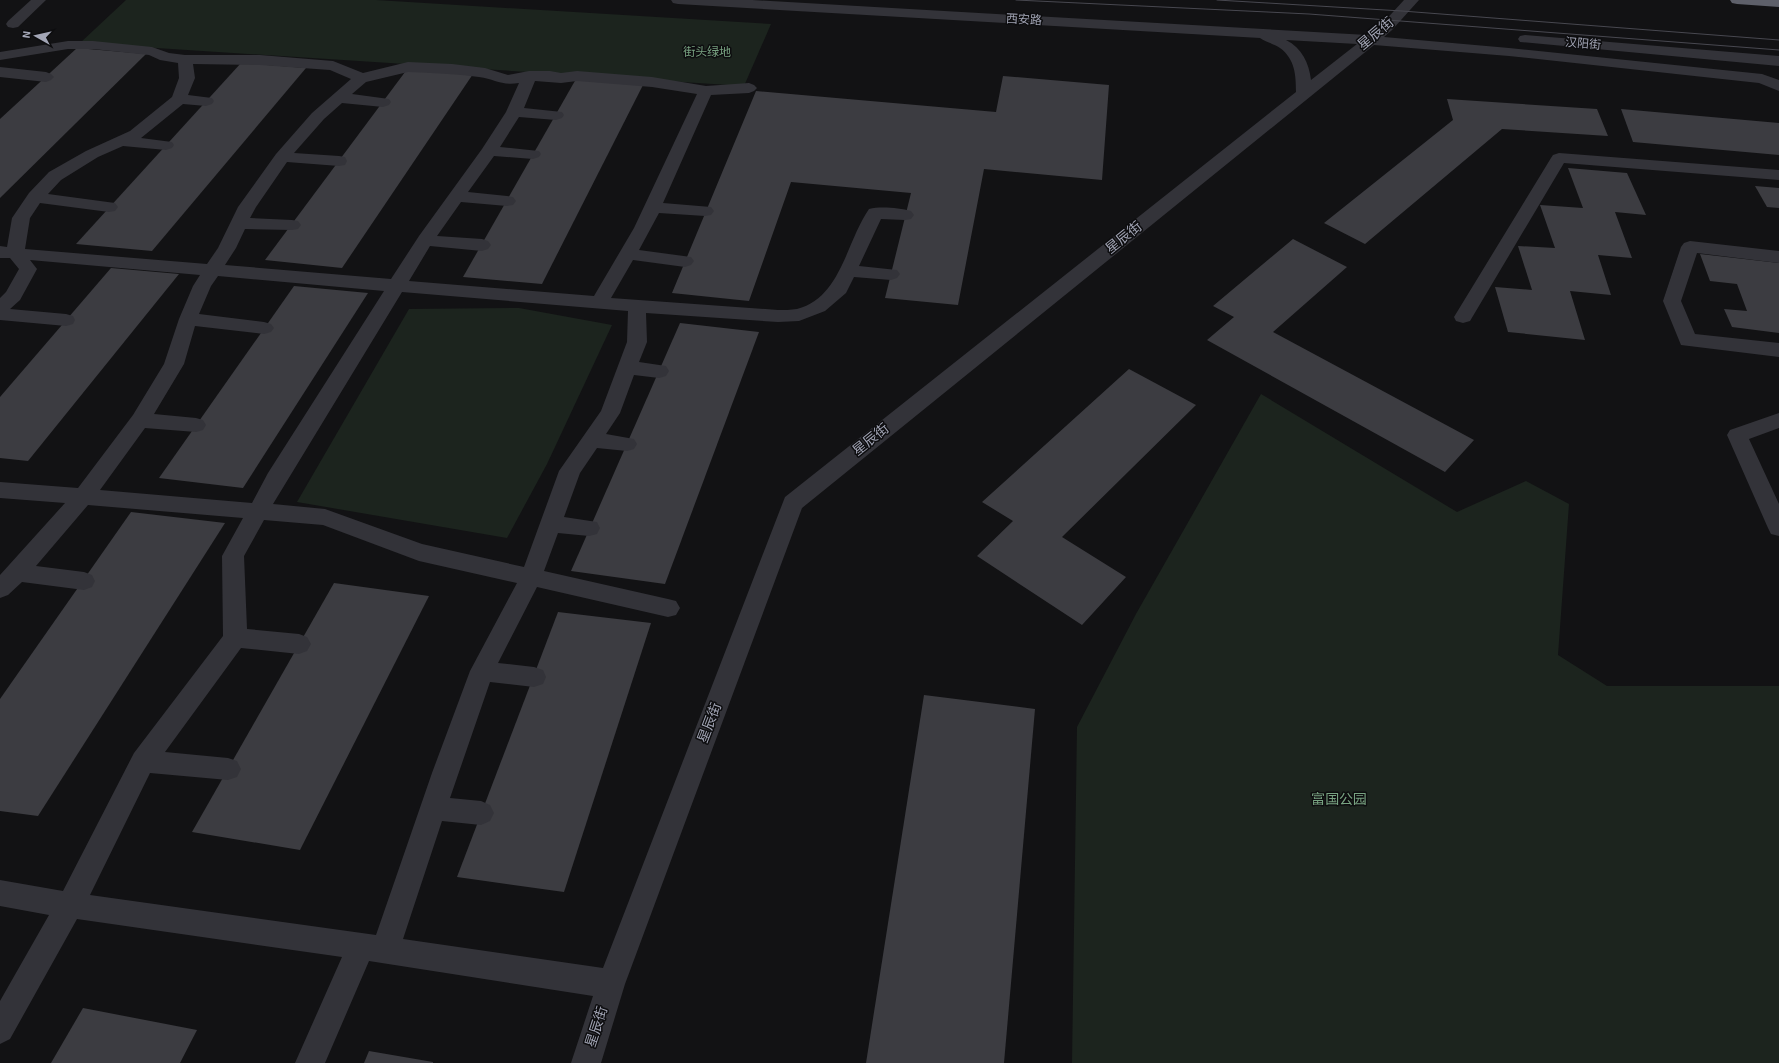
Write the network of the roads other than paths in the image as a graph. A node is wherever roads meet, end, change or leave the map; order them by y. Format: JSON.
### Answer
{"nodes":[{"id":1,"x":39,"y":0,"type":"edge"},
{"id":2,"x":678,"y":0,"type":"edge"},
{"id":3,"x":1412,"y":0,"type":"edge"},
{"id":4,"x":1737,"y":0,"type":"edge"},
{"id":5,"x":1779,"y":3,"type":"edge"},
{"id":6,"x":7,"y":23,"type":"edge"},
{"id":7,"x":1258,"y":33,"type":"junction"},
{"id":8,"x":0,"y":34,"type":"edge"},
{"id":9,"x":1512,"y":38,"type":"dead end"},
{"id":10,"x":1370,"y":40,"type":"junction"},
{"id":11,"x":0,"y":56,"type":"edge"},
{"id":12,"x":185,"y":60,"type":"junction"},
{"id":13,"x":1779,"y":61,"type":"edge"},
{"id":14,"x":0,"y":72,"type":"edge"},
{"id":15,"x":529,"y":76,"type":"junction"},
{"id":16,"x":46,"y":77,"type":"dead end"},
{"id":17,"x":361,"y":78,"type":"junction"},
{"id":18,"x":1779,"y":86,"type":"edge"},
{"id":19,"x":749,"y":88,"type":"dead end"},
{"id":20,"x":706,"y":91,"type":"junction"},
{"id":21,"x":1304,"y":94,"type":"junction"},
{"id":22,"x":339,"y":98,"type":"junction"},
{"id":23,"x":179,"y":99,"type":"junction"},
{"id":24,"x":206,"y":101,"type":"dead end"},
{"id":25,"x":383,"y":102,"type":"dead end"},
{"id":26,"x":514,"y":112,"type":"junction"},
{"id":27,"x":556,"y":115,"type":"dead end"},
{"id":28,"x":120,"y":141,"type":"junction"},
{"id":29,"x":166,"y":145,"type":"dead end"},
{"id":30,"x":489,"y":151,"type":"junction"},
{"id":31,"x":533,"y":154,"type":"dead end"},
{"id":32,"x":282,"y":157,"type":"junction"},
{"id":33,"x":339,"y":161,"type":"dead end"},
{"id":34,"x":1779,"y":175,"type":"edge"},
{"id":35,"x":456,"y":196,"type":"junction"},
{"id":36,"x":35,"y":197,"type":"junction"},
{"id":37,"x":507,"y":201,"type":"dead end"},
{"id":38,"x":109,"y":207,"type":"dead end"},
{"id":39,"x":653,"y":207,"type":"junction"},
{"id":40,"x":705,"y":211,"type":"dead end"},
{"id":41,"x":905,"y":215,"type":"dead end"},
{"id":42,"x":239,"y":223,"type":"junction"},
{"id":43,"x":292,"y":225,"type":"dead end"},
{"id":44,"x":425,"y":240,"type":"junction"},
{"id":45,"x":482,"y":245,"type":"dead end"},
{"id":46,"x":8,"y":252,"type":"edge"},
{"id":47,"x":628,"y":254,"type":"junction"},
{"id":48,"x":1779,"y":257,"type":"edge"},
{"id":49,"x":685,"y":261,"type":"dead end"},
{"id":50,"x":212,"y":270,"type":"junction"},
{"id":51,"x":847,"y":270,"type":"junction"},
{"id":52,"x":891,"y":274,"type":"dead end"},
{"id":53,"x":397,"y":285,"type":"junction"},
{"id":54,"x":599,"y":303,"type":"junction"},
{"id":55,"x":637,"y":306,"type":"junction"},
{"id":56,"x":0,"y":308,"type":"edge"},
{"id":57,"x":0,"y":314,"type":"edge"},
{"id":58,"x":1463,"y":317,"type":"dead end"},
{"id":59,"x":188,"y":319,"type":"junction"},
{"id":60,"x":66,"y":320,"type":"dead end"},
{"id":61,"x":264,"y":328,"type":"dead end"},
{"id":62,"x":1779,"y":350,"type":"edge"},
{"id":63,"x":628,"y":367,"type":"junction"},
{"id":64,"x":659,"y":371,"type":"dead end"},
{"id":65,"x":140,"y":420,"type":"junction"},
{"id":66,"x":1779,"y":420,"type":"edge"},
{"id":67,"x":196,"y":425,"type":"dead end"},
{"id":68,"x":591,"y":440,"type":"junction"},
{"id":69,"x":627,"y":444,"type":"dead end"},
{"id":70,"x":0,"y":490,"type":"edge"},
{"id":71,"x":83,"y":497,"type":"junction"},
{"id":72,"x":259,"y":511,"type":"junction"},
{"id":73,"x":551,"y":524,"type":"junction"},
{"id":74,"x":589,"y":528,"type":"dead end"},
{"id":75,"x":1779,"y":528,"type":"edge"},
{"id":76,"x":17,"y":572,"type":"junction"},
{"id":77,"x":531,"y":577,"type":"junction"},
{"id":78,"x":84,"y":580,"type":"dead end"},
{"id":79,"x":0,"y":589,"type":"edge"},
{"id":80,"x":668,"y":608,"type":"dead end"},
{"id":81,"x":235,"y":638,"type":"junction"},
{"id":82,"x":299,"y":644,"type":"dead end"},
{"id":83,"x":482,"y":671,"type":"junction"},
{"id":84,"x":534,"y":676,"type":"dead end"},
{"id":85,"x":143,"y":761,"type":"junction"},
{"id":86,"x":228,"y":769,"type":"dead end"},
{"id":87,"x":433,"y":808,"type":"junction"},
{"id":88,"x":481,"y":813,"type":"dead end"},
{"id":89,"x":0,"y":893,"type":"edge"},
{"id":90,"x":70,"y":905,"type":"junction"},
{"id":91,"x":373,"y":948,"type":"junction"},
{"id":92,"x":611,"y":984,"type":"junction"},
{"id":93,"x":0,"y":1029,"type":"edge"},
{"id":94,"x":310,"y":1063,"type":"edge"},
{"id":95,"x":586,"y":1063,"type":"edge"}],
"edges":[{"from":1,"to":6,"type":"street"},
{"from":2,"to":7,"type":"street","name":"西安路"},
{"from":3,"to":10,"type":"street","name":"星辰街"},
{"from":4,"to":5,"type":"highway"},
{"from":6,"to":8,"type":"street"},
{"from":7,"to":10,"type":"street","name":"西安路"},
{"from":7,"to":21,"type":"street"},
{"from":9,"to":13,"type":"street","name":"汉阳街"},
{"from":10,"to":18,"type":"street","name":"西安路"},
{"from":10,"to":21,"type":"street","name":"星辰街"},
{"from":11,"to":12,"type":"street"},
{"from":12,"to":17,"type":"street"},
{"from":12,"to":23,"type":"street"},
{"from":14,"to":16,"type":"street"},
{"from":15,"to":17,"type":"street"},
{"from":15,"to":20,"type":"street"},
{"from":15,"to":26,"type":"street"},
{"from":17,"to":22,"type":"street"},
{"from":19,"to":20,"type":"street"},
{"from":20,"to":39,"type":"street"},
{"from":21,"to":92,"type":"street","name":"星辰街"},
{"from":22,"to":25,"type":"street"},
{"from":22,"to":32,"type":"street"},
{"from":23,"to":24,"type":"street"},
{"from":23,"to":28,"type":"street"},
{"from":26,"to":27,"type":"street"},
{"from":26,"to":30,"type":"street"},
{"from":28,"to":29,"type":"street"},
{"from":28,"to":36,"type":"street"},
{"from":30,"to":31,"type":"street"},
{"from":30,"to":35,"type":"street"},
{"from":32,"to":33,"type":"street"},
{"from":32,"to":42,"type":"street"},
{"from":34,"to":58,"type":"street"},
{"from":35,"to":37,"type":"street"},
{"from":35,"to":44,"type":"street"},
{"from":36,"to":38,"type":"street"},
{"from":36,"to":46,"type":"street"},
{"from":39,"to":40,"type":"street"},
{"from":39,"to":47,"type":"street"},
{"from":41,"to":51,"type":"street"},
{"from":42,"to":43,"type":"street"},
{"from":42,"to":50,"type":"street"},
{"from":44,"to":45,"type":"street"},
{"from":44,"to":53,"type":"street"},
{"from":46,"to":50,"type":"street"},
{"from":46,"to":56,"type":"street"},
{"from":47,"to":49,"type":"street"},
{"from":47,"to":54,"type":"street"},
{"from":48,"to":62,"type":"street"},
{"from":50,"to":53,"type":"street"},
{"from":50,"to":59,"type":"street"},
{"from":51,"to":52,"type":"street"},
{"from":51,"to":55,"type":"street"},
{"from":53,"to":54,"type":"street"},
{"from":53,"to":72,"type":"street"},
{"from":54,"to":55,"type":"street"},
{"from":55,"to":63,"type":"street"},
{"from":57,"to":60,"type":"street"},
{"from":59,"to":61,"type":"street"},
{"from":59,"to":65,"type":"street"},
{"from":63,"to":64,"type":"street"},
{"from":63,"to":68,"type":"street"},
{"from":65,"to":67,"type":"street"},
{"from":65,"to":71,"type":"street"},
{"from":66,"to":75,"type":"street"},
{"from":68,"to":69,"type":"street"},
{"from":68,"to":73,"type":"street"},
{"from":70,"to":71,"type":"street"},
{"from":71,"to":72,"type":"street"},
{"from":71,"to":76,"type":"street"},
{"from":72,"to":77,"type":"street"},
{"from":72,"to":81,"type":"street"},
{"from":73,"to":74,"type":"street"},
{"from":73,"to":77,"type":"street"},
{"from":76,"to":78,"type":"street"},
{"from":76,"to":79,"type":"street"},
{"from":77,"to":80,"type":"street"},
{"from":77,"to":83,"type":"street"},
{"from":81,"to":82,"type":"street"},
{"from":81,"to":85,"type":"street"},
{"from":83,"to":84,"type":"street"},
{"from":83,"to":87,"type":"street"},
{"from":85,"to":86,"type":"street"},
{"from":85,"to":90,"type":"street"},
{"from":87,"to":88,"type":"street"},
{"from":87,"to":91,"type":"street"},
{"from":89,"to":90,"type":"street"},
{"from":90,"to":91,"type":"street"},
{"from":90,"to":93,"type":"street"},
{"from":91,"to":92,"type":"street"},
{"from":91,"to":94,"type":"street"},
{"from":92,"to":95,"type":"street","name":"星辰街"}]}
